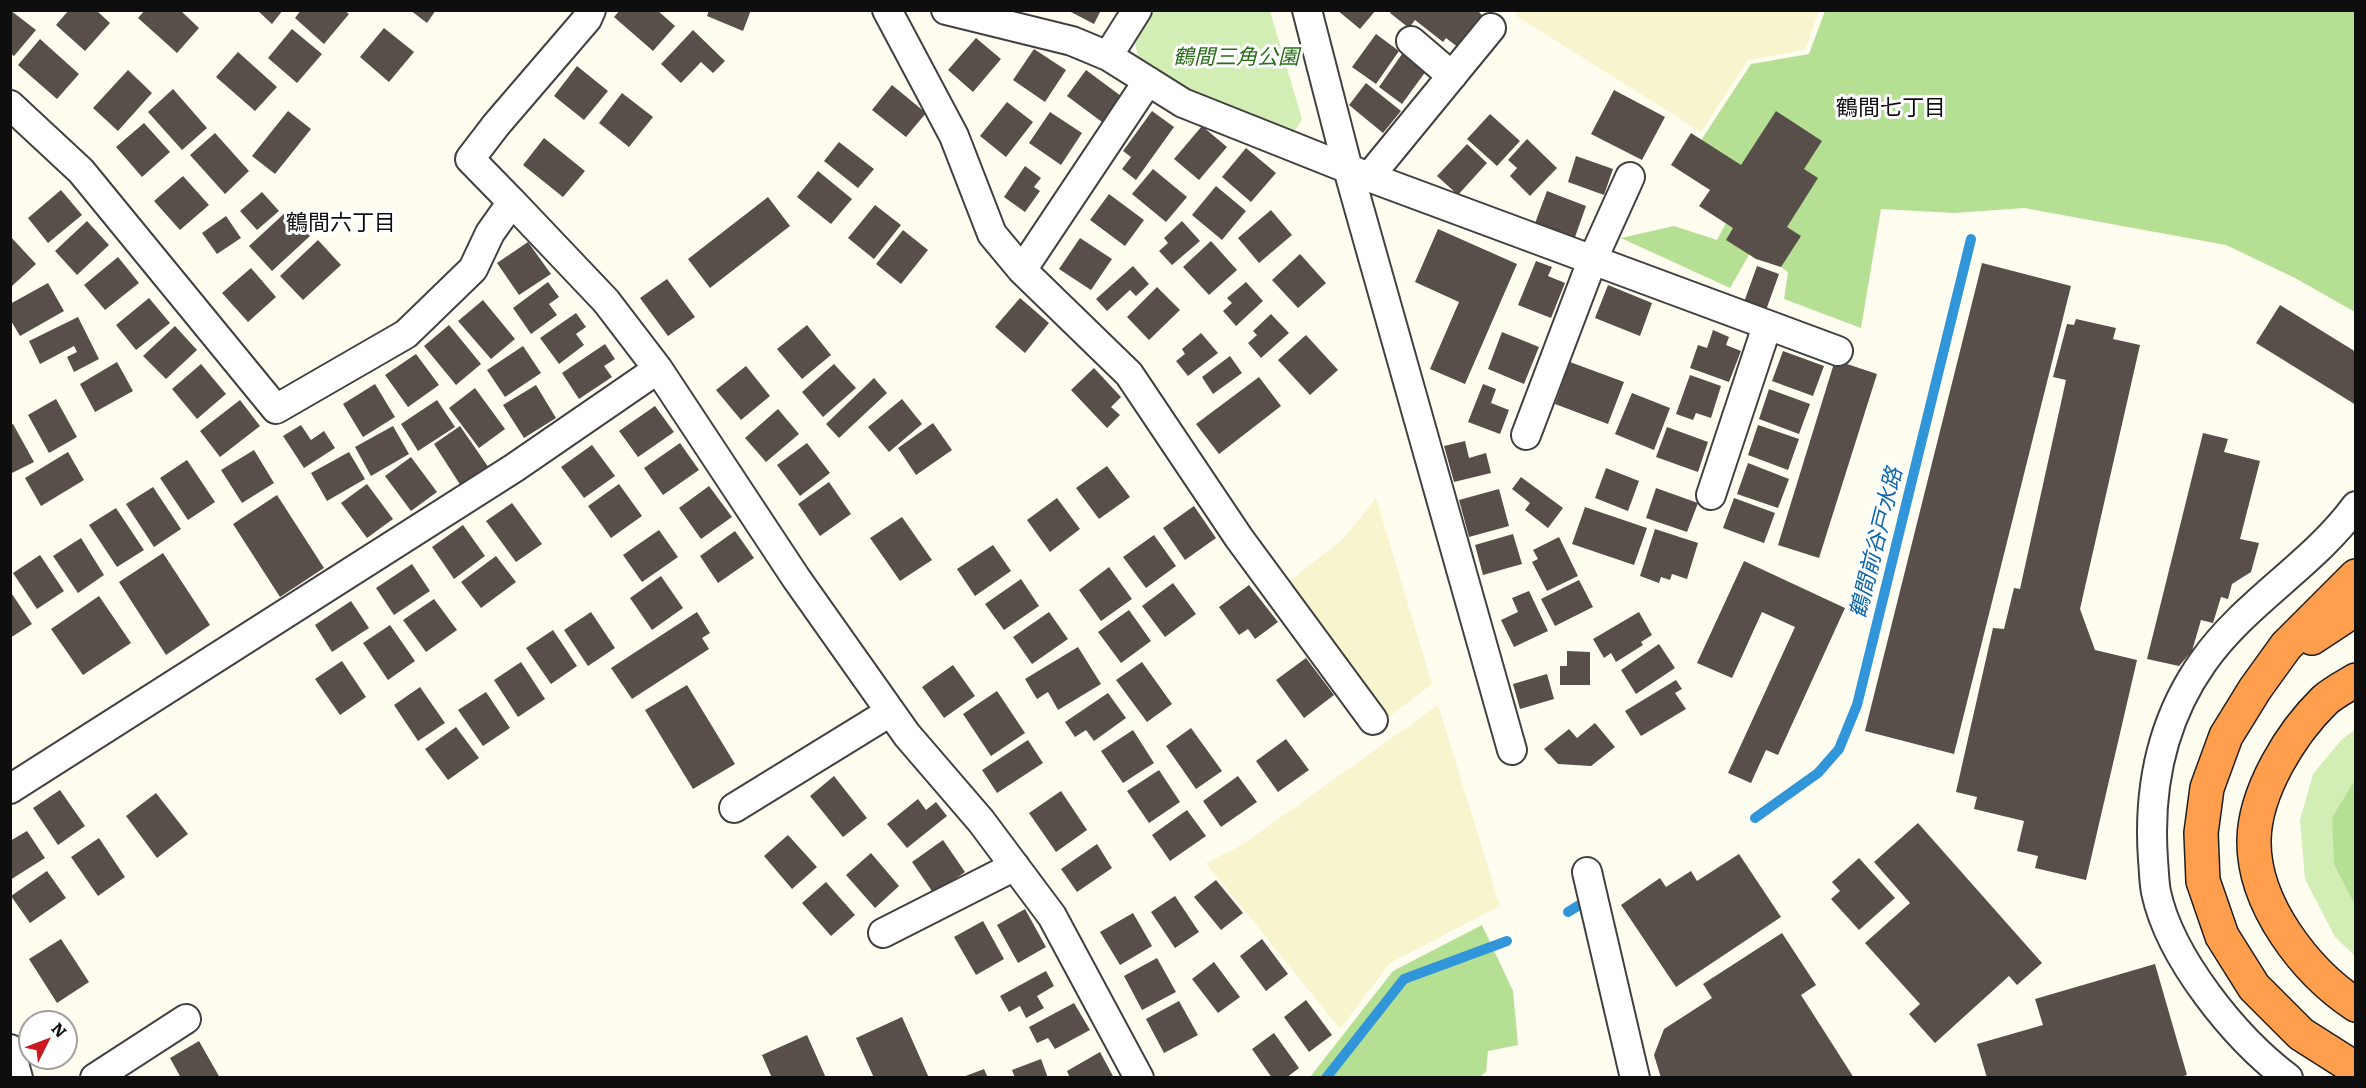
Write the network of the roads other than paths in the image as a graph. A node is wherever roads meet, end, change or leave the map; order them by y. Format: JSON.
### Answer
{"nodes":[{"id":1,"x":591,"y":10,"type":"edge"},
{"id":2,"x":888,"y":10,"type":"edge"},
{"id":3,"x":946,"y":10,"type":"edge"},
{"id":4,"x":1137,"y":10,"type":"edge"},
{"id":5,"x":1307,"y":10,"type":"edge"},
{"id":6,"x":1491,"y":28,"type":"dead end"},
{"id":7,"x":1411,"y":41,"type":"dead end"},
{"id":8,"x":1108,"y":56,"type":"junction"},
{"id":9,"x":1452,"y":76,"type":"junction"},
{"id":10,"x":1148,"y":81,"type":"junction"},
{"id":11,"x":10,"y":105,"type":"edge"},
{"id":12,"x":1358,"y":173,"type":"junction"},
{"id":13,"x":1630,"y":177,"type":"dead end"},
{"id":14,"x":512,"y":202,"type":"junction"},
{"id":15,"x":1592,"y":261,"type":"junction"},
{"id":16,"x":1022,"y":270,"type":"junction"},
{"id":17,"x":1767,"y":326,"type":"junction"},
{"id":18,"x":1838,"y":351,"type":"dead end"},
{"id":19,"x":658,"y":369,"type":"junction"},
{"id":20,"x":1526,"y":435,"type":"dead end"},
{"id":21,"x":1711,"y":495,"type":"dead end"},
{"id":22,"x":2355,"y":506,"type":"edge"},
{"id":23,"x":2355,"y":576,"type":"edge"},
{"id":24,"x":2355,"y":609,"type":"edge"},
{"id":25,"x":2355,"y":680,"type":"edge"},
{"id":26,"x":2255,"y":689,"type":"junction"},
{"id":27,"x":890,"y":712,"type":"junction"},
{"id":28,"x":1373,"y":720,"type":"dead end"},
{"id":29,"x":1512,"y":750,"type":"dead end"},
{"id":30,"x":10,"y":789,"type":"edge"},
{"id":31,"x":734,"y":808,"type":"dead end"},
{"id":32,"x":1015,"y":866,"type":"junction"},
{"id":33,"x":1587,"y":872,"type":"dead end"},
{"id":34,"x":883,"y":933,"type":"dead end"},
{"id":35,"x":2355,"y":1005,"type":"edge"},
{"id":36,"x":186,"y":1018,"type":"dead end"},
{"id":37,"x":10,"y":1049,"type":"edge"},
{"id":38,"x":2355,"y":1069,"type":"edge"},
{"id":39,"x":18,"y":1077,"type":"edge"},
{"id":40,"x":95,"y":1077,"type":"edge"},
{"id":41,"x":1138,"y":1077,"type":"edge"},
{"id":42,"x":1635,"y":1077,"type":"edge"},
{"id":43,"x":2288,"y":1077,"type":"edge"}],
"edges":[{"from":1,"to":14,"type":"street"},
{"from":2,"to":16,"type":"street"},
{"from":3,"to":8,"type":"street"},
{"from":4,"to":8,"type":"street"},
{"from":5,"to":12,"type":"street"},
{"from":6,"to":9,"type":"street"},
{"from":7,"to":9,"type":"street"},
{"from":8,"to":10,"type":"street"},
{"from":9,"to":12,"type":"street"},
{"from":10,"to":12,"type":"street"},
{"from":10,"to":16,"type":"street"},
{"from":11,"to":14,"type":"street"},
{"from":12,"to":15,"type":"street"},
{"from":12,"to":29,"type":"street"},
{"from":13,"to":15,"type":"street"},
{"from":14,"to":19,"type":"street"},
{"from":15,"to":17,"type":"street"},
{"from":15,"to":20,"type":"street"},
{"from":16,"to":28,"type":"street"},
{"from":17,"to":18,"type":"street"},
{"from":17,"to":21,"type":"street"},
{"from":19,"to":27,"type":"street"},
{"from":19,"to":30,"type":"street"},
{"from":22,"to":43,"type":"street"},
{"from":23,"to":26,"type":"highway"},
{"from":24,"to":26,"type":"highway"},
{"from":25,"to":35,"type":"highway"},
{"from":26,"to":38,"type":"highway"},
{"from":27,"to":31,"type":"street"},
{"from":27,"to":32,"type":"street"},
{"from":32,"to":34,"type":"street"},
{"from":32,"to":41,"type":"street"},
{"from":33,"to":42,"type":"street"},
{"from":36,"to":40,"type":"street"},
{"from":37,"to":39,"type":"street"}]}
